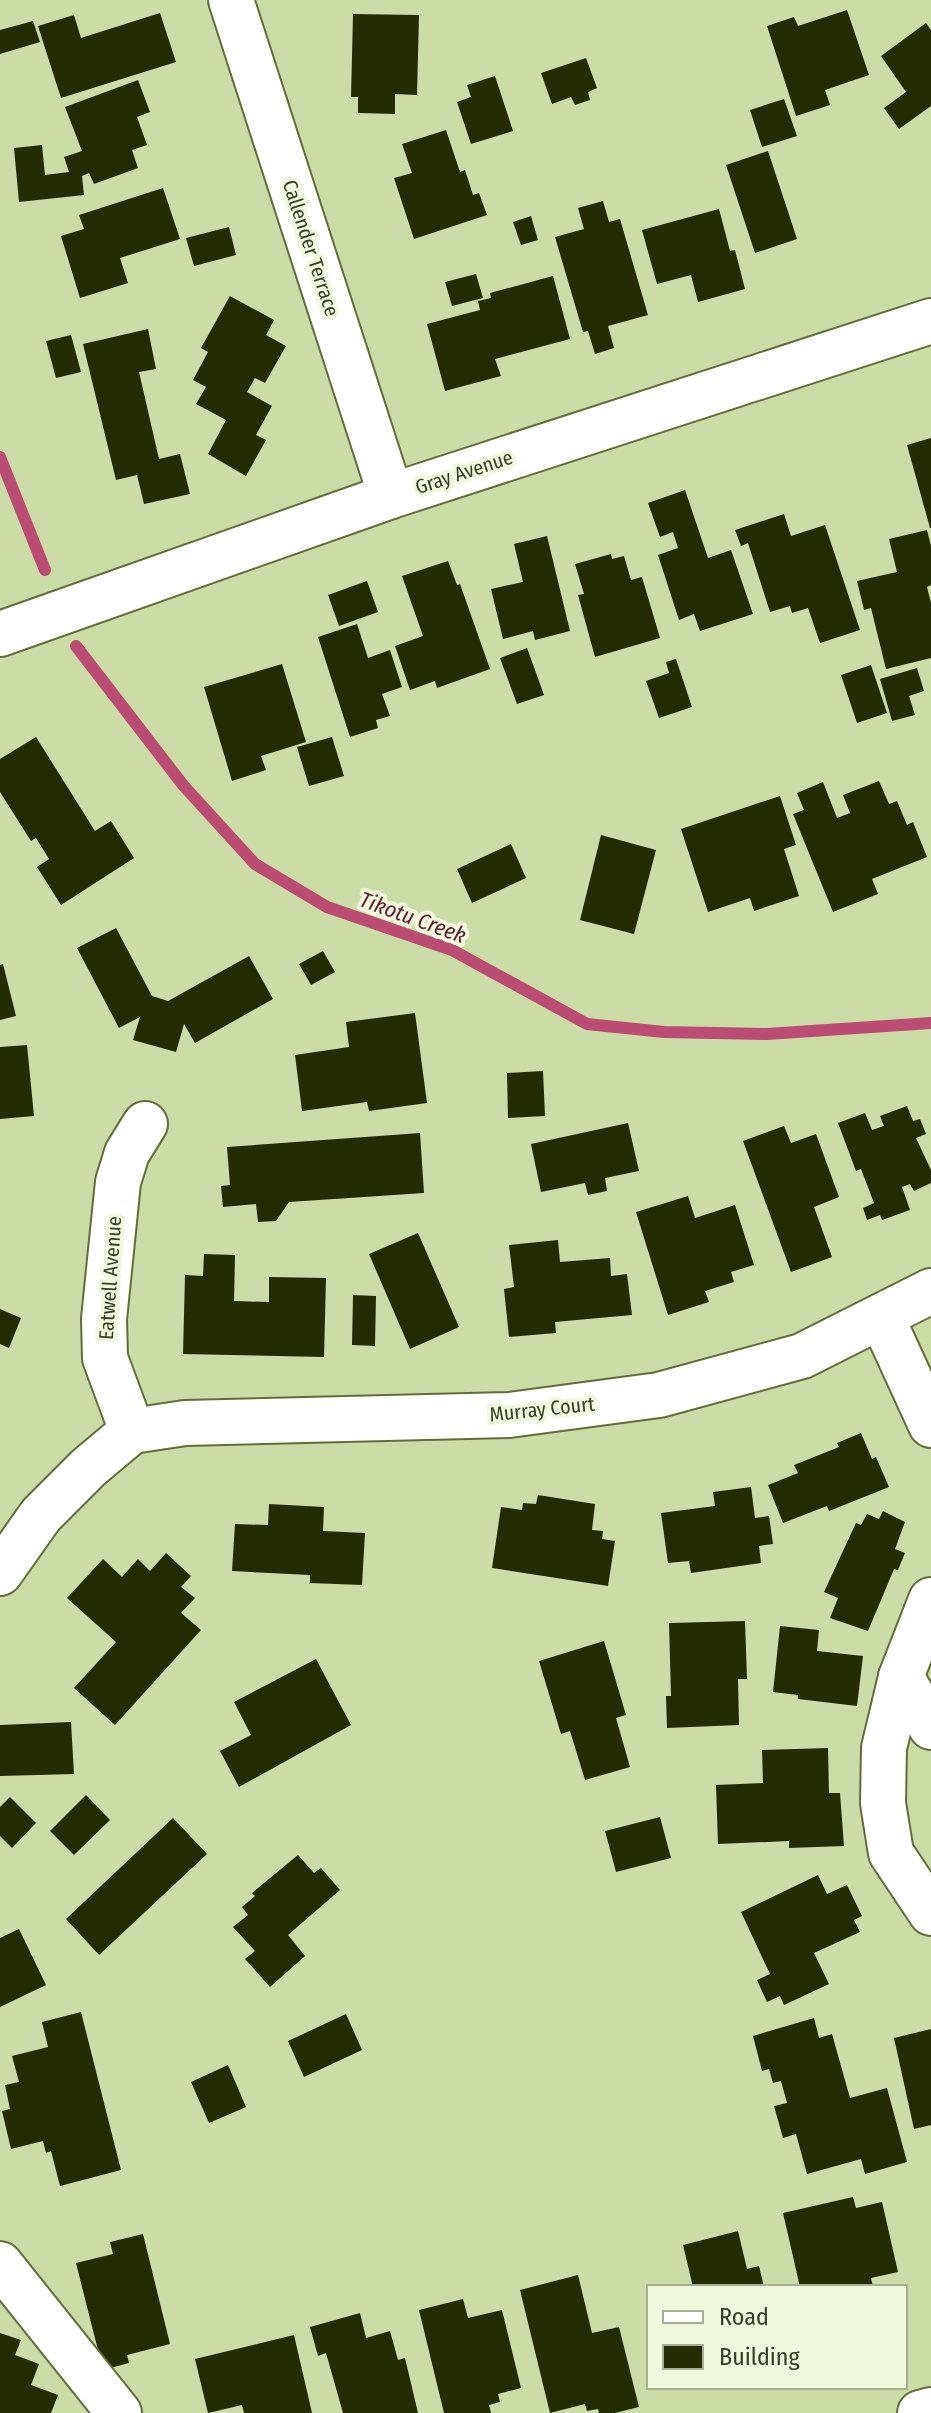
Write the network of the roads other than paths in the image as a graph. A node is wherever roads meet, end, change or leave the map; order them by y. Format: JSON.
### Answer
{"nodes":[{"id":1,"x":231,"y":0,"type":"edge"},
{"id":2,"x":931,"y":321,"type":"edge"},
{"id":3,"x":391,"y":496,"type":"junction"},
{"id":4,"x":0,"y":634,"type":"edge"},
{"id":5,"x":145,"y":1124,"type":"dead end"},
{"id":6,"x":931,"y":1291,"type":"edge"},
{"id":7,"x":882,"y":1318,"type":"junction"},
{"id":8,"x":931,"y":1425,"type":"edge"},
{"id":9,"x":132,"y":1431,"type":"junction"},
{"id":10,"x":0,"y":1573,"type":"edge"},
{"id":11,"x":931,"y":1600,"type":"edge"},
{"id":12,"x":901,"y":1677,"type":"junction"},
{"id":13,"x":931,"y":1727,"type":"edge"},
{"id":14,"x":931,"y":1913,"type":"edge"},
{"id":15,"x":0,"y":2264,"type":"edge"},
{"id":16,"x":931,"y":2410,"type":"edge"},
{"id":17,"x":119,"y":2413,"type":"edge"},
{"id":18,"x":920,"y":2413,"type":"edge"}],
"edges":[{"from":1,"to":3,"type":"street","name":"Callender Terrace"},
{"from":2,"to":3,"type":"street","name":"Gray Avenue"},
{"from":3,"to":4,"type":"street","name":"Gray Avenue"},
{"from":5,"to":9,"type":"street","name":"Eatwell Avenue"},
{"from":6,"to":7,"type":"street","name":"Murray Court"},
{"from":7,"to":8,"type":"street"},
{"from":7,"to":9,"type":"street","name":"Murray Court"},
{"from":9,"to":10,"type":"street"},
{"from":11,"to":12,"type":"street"},
{"from":12,"to":13,"type":"street"},
{"from":12,"to":14,"type":"street"},
{"from":15,"to":17,"type":"street"},
{"from":16,"to":18,"type":"street"}]}
